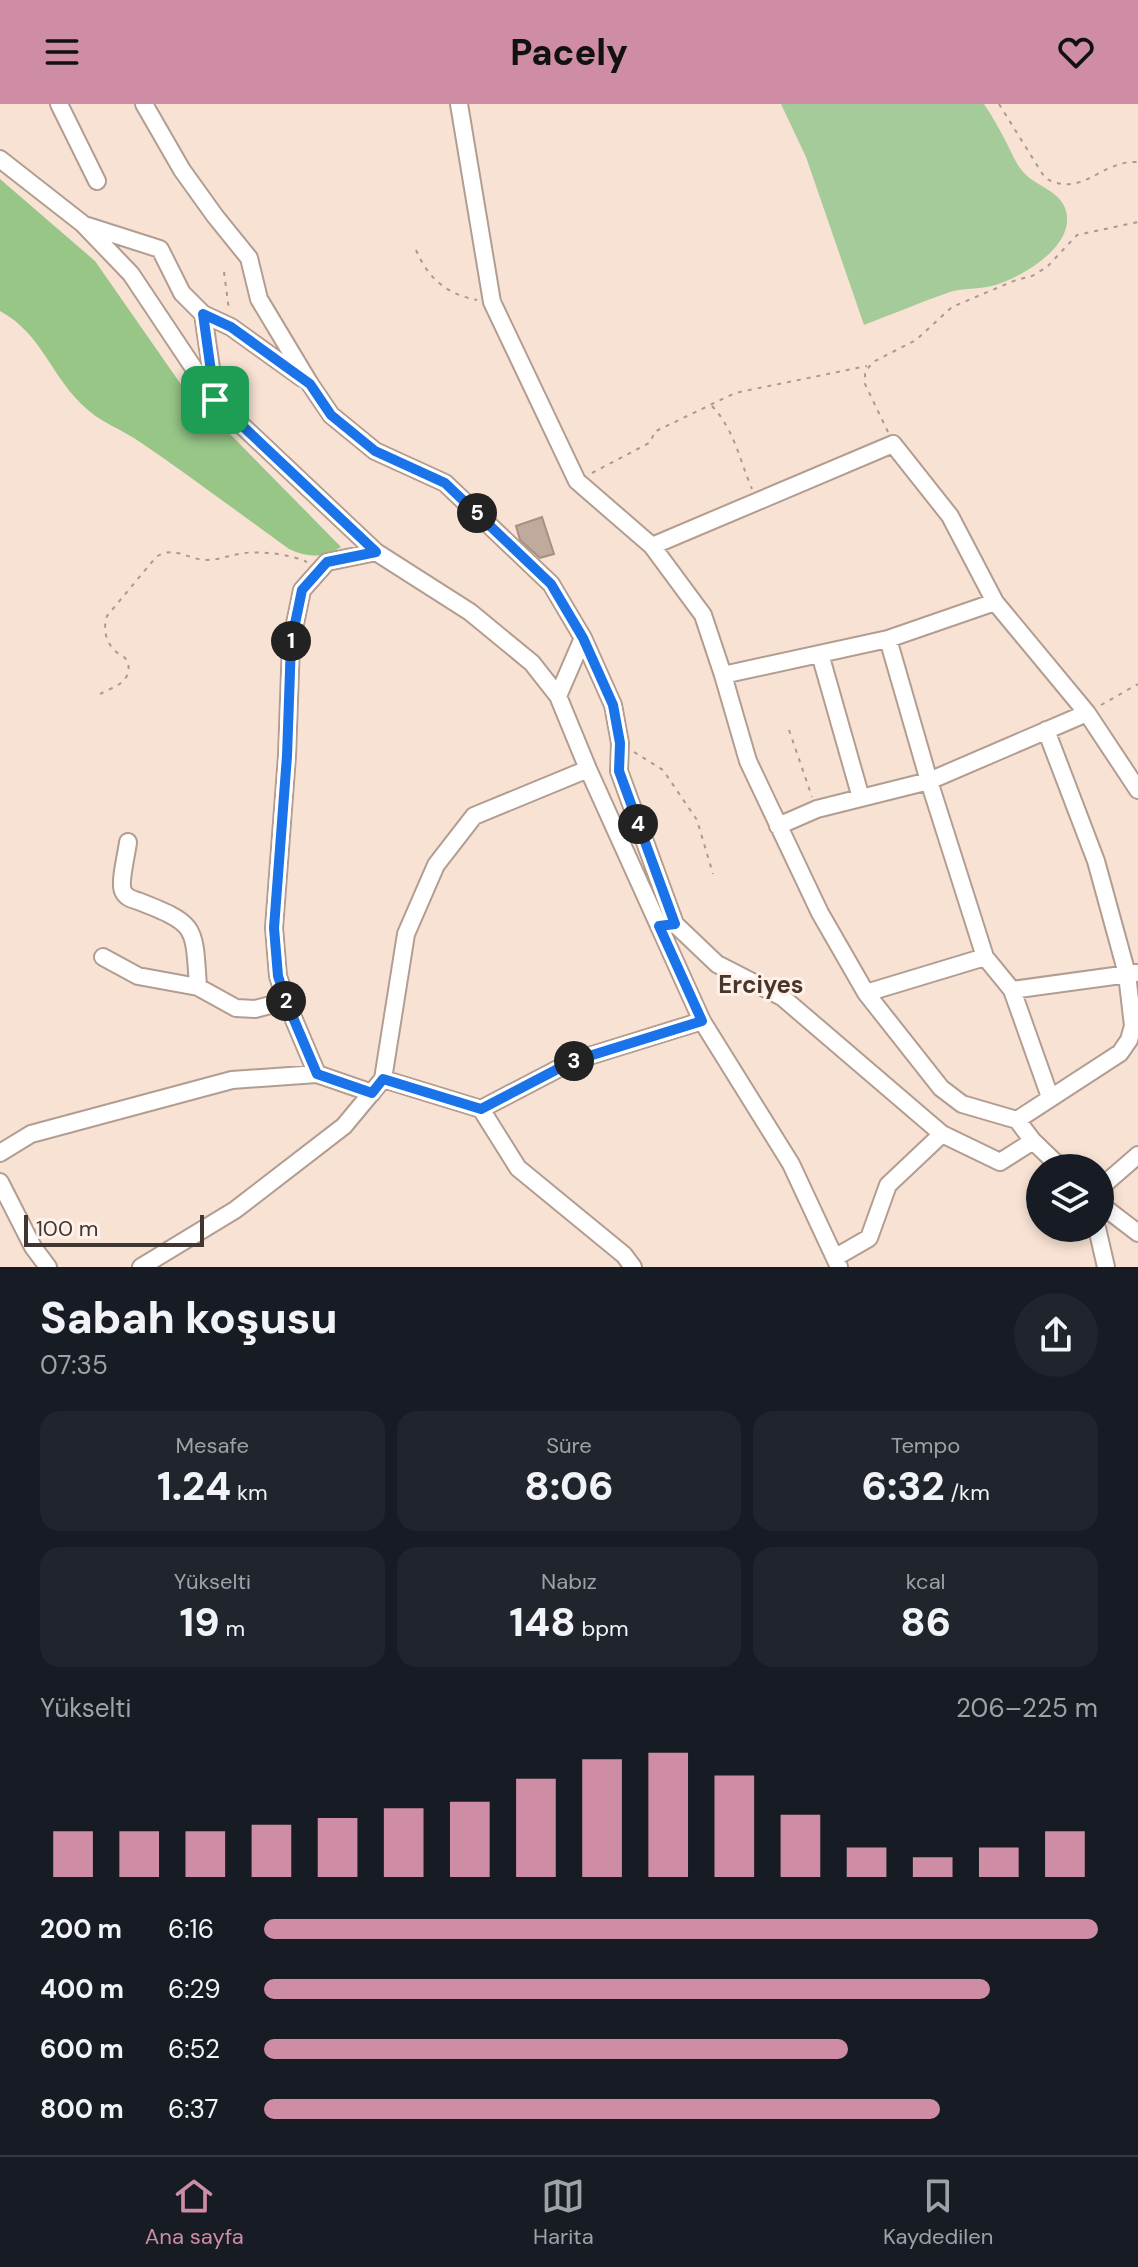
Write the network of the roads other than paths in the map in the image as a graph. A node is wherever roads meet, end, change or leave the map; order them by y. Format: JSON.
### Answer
{"nodes":[{"id":1,"x":59,"y":104,"type":"edge"},
{"id":2,"x":144,"y":104,"type":"edge"},
{"id":3,"x":459,"y":104,"type":"edge"},
{"id":4,"x":0,"y":159,"type":"edge"},
{"id":5,"x":97,"y":181,"type":"dead end"},
{"id":6,"x":83,"y":224,"type":"junction"},
{"id":7,"x":203,"y":314,"type":"junction"},
{"id":8,"x":310,"y":384,"type":"junction"},
{"id":9,"x":215,"y":400,"type":"junction"},
{"id":10,"x":652,"y":546,"type":"junction"},
{"id":11,"x":376,"y":552,"type":"junction"},
{"id":12,"x":995,"y":602,"type":"junction"},
{"id":13,"x":583,"y":638,"type":"junction"},
{"id":14,"x":888,"y":639,"type":"junction"},
{"id":15,"x":820,"y":654,"type":"junction"},
{"id":16,"x":723,"y":675,"type":"junction"},
{"id":17,"x":558,"y":696,"type":"junction"},
{"id":18,"x":1087,"y":713,"type":"junction"},
{"id":19,"x":1046,"y":730,"type":"junction"},
{"id":20,"x":588,"y":769,"type":"junction"},
{"id":21,"x":929,"y":781,"type":"junction"},
{"id":22,"x":1138,"y":790,"type":"edge"},
{"id":23,"x":861,"y":798,"type":"junction"},
{"id":24,"x":778,"y":826,"type":"junction"},
{"id":25,"x":128,"y":842,"type":"dead end"},
{"id":26,"x":667,"y":925,"type":"junction"},
{"id":27,"x":103,"y":957,"type":"dead end"},
{"id":28,"x":985,"y":957,"type":"junction"},
{"id":29,"x":1133,"y":973,"type":"edge"},
{"id":30,"x":198,"y":987,"type":"junction"},
{"id":31,"x":1012,"y":990,"type":"junction"},
{"id":32,"x":866,"y":993,"type":"junction"},
{"id":33,"x":286,"y":1001,"type":"junction"},
{"id":34,"x":702,"y":1021,"type":"junction"},
{"id":35,"x":317,"y":1074,"type":"junction"},
{"id":36,"x":383,"y":1079,"type":"junction"},
{"id":37,"x":372,"y":1093,"type":"junction"},
{"id":38,"x":1050,"y":1097,"type":"junction"},
{"id":39,"x":481,"y":1109,"type":"junction"},
{"id":40,"x":1017,"y":1120,"type":"junction"},
{"id":41,"x":942,"y":1134,"type":"junction"},
{"id":42,"x":1033,"y":1141,"type":"junction"},
{"id":43,"x":0,"y":1153,"type":"edge"},
{"id":44,"x":1046,"y":1154,"type":"edge"},
{"id":45,"x":1138,"y":1155,"type":"edge"},
{"id":46,"x":1114,"y":1176,"type":"edge"},
{"id":47,"x":0,"y":1182,"type":"edge"},
{"id":48,"x":1114,"y":1215,"type":"edge"},
{"id":49,"x":1138,"y":1233,"type":"edge"},
{"id":50,"x":1100,"y":1242,"type":"edge"},
{"id":51,"x":838,"y":1262,"type":"edge"},
{"id":52,"x":48,"y":1267,"type":"edge"},
{"id":53,"x":141,"y":1267,"type":"edge"},
{"id":54,"x":633,"y":1267,"type":"edge"},
{"id":55,"x":1106,"y":1267,"type":"edge"}],
"edges":[{"from":1,"to":5,"type":"street"},
{"from":2,"to":8,"type":"street"},
{"from":3,"to":10,"type":"street"},
{"from":4,"to":6,"type":"street"},
{"from":6,"to":7,"type":"street"},
{"from":6,"to":9,"type":"street"},
{"from":7,"to":8,"type":"street"},
{"from":7,"to":9,"type":"street"},
{"from":8,"to":13,"type":"street"},
{"from":9,"to":11,"type":"street"},
{"from":10,"to":12,"type":"street"},
{"from":10,"to":16,"type":"street"},
{"from":11,"to":17,"type":"street"},
{"from":11,"to":33,"type":"street"},
{"from":12,"to":14,"type":"street"},
{"from":12,"to":18,"type":"street"},
{"from":13,"to":17,"type":"street"},
{"from":13,"to":26,"type":"street"},
{"from":14,"to":15,"type":"street"},
{"from":14,"to":21,"type":"street"},
{"from":15,"to":16,"type":"street"},
{"from":15,"to":23,"type":"street"},
{"from":16,"to":24,"type":"street"},
{"from":17,"to":20,"type":"street"},
{"from":18,"to":19,"type":"street"},
{"from":18,"to":22,"type":"street"},
{"from":19,"to":21,"type":"street"},
{"from":19,"to":29,"type":"street"},
{"from":20,"to":26,"type":"street"},
{"from":20,"to":36,"type":"street"},
{"from":21,"to":23,"type":"street"},
{"from":21,"to":28,"type":"street"},
{"from":23,"to":24,"type":"street"},
{"from":24,"to":32,"type":"street"},
{"from":25,"to":30,"type":"street"},
{"from":26,"to":34,"type":"street"},
{"from":26,"to":41,"type":"street"},
{"from":27,"to":30,"type":"street"},
{"from":28,"to":31,"type":"street"},
{"from":28,"to":32,"type":"street"},
{"from":29,"to":31,"type":"street"},
{"from":29,"to":38,"type":"street"},
{"from":30,"to":33,"type":"street"},
{"from":31,"to":38,"type":"street"},
{"from":32,"to":40,"type":"street"},
{"from":33,"to":35,"type":"street"},
{"from":34,"to":39,"type":"street"},
{"from":34,"to":51,"type":"street"},
{"from":35,"to":37,"type":"street"},
{"from":35,"to":43,"type":"street"},
{"from":36,"to":37,"type":"street"},
{"from":36,"to":39,"type":"street"},
{"from":37,"to":53,"type":"street"},
{"from":38,"to":40,"type":"street"},
{"from":39,"to":54,"type":"street"},
{"from":40,"to":42,"type":"street"},
{"from":41,"to":42,"type":"street"},
{"from":41,"to":51,"type":"street"},
{"from":42,"to":44,"type":"street"},
{"from":45,"to":46,"type":"street"},
{"from":47,"to":52,"type":"street"},
{"from":48,"to":49,"type":"street"},
{"from":50,"to":55,"type":"street"}]}
